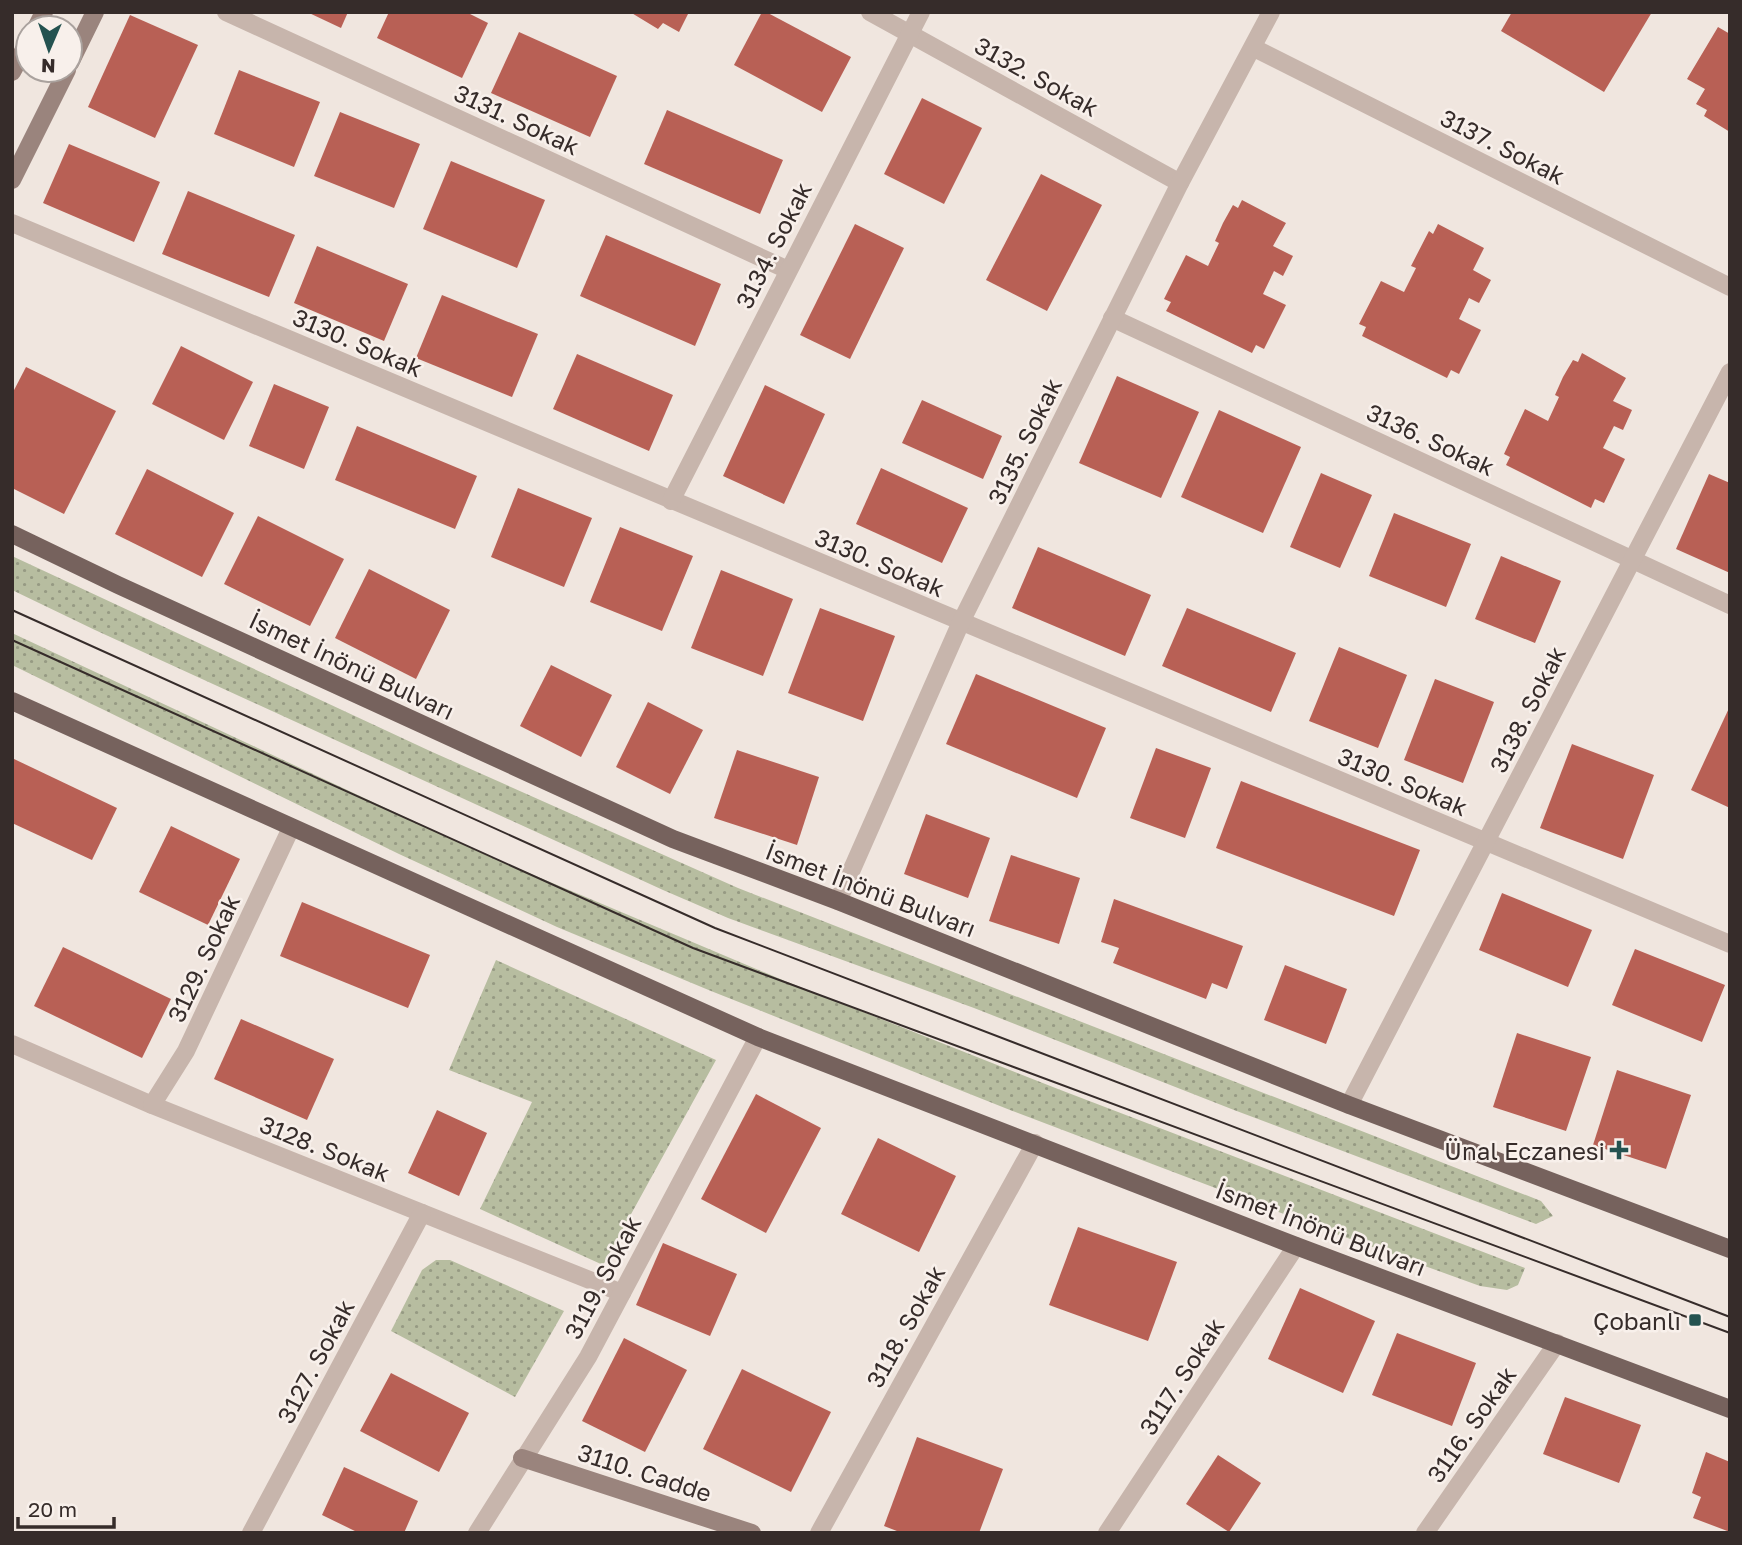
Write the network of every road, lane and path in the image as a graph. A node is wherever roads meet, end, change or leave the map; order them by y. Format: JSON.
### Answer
{"nodes":[{"id":1,"x":95,"y":12,"type":"edge"},
{"id":2,"x":226,"y":12,"type":"edge"},
{"id":3,"x":870,"y":12,"type":"edge"},
{"id":4,"x":921,"y":12,"type":"edge"},
{"id":5,"x":1271,"y":12,"type":"edge"},
{"id":6,"x":909,"y":33,"type":"junction"},
{"id":7,"x":84,"y":34,"type":"edge"},
{"id":8,"x":1254,"y":48,"type":"junction"},
{"id":9,"x":60,"y":84,"type":"edge"},
{"id":10,"x":12,"y":180,"type":"edge"},
{"id":11,"x":1180,"y":183,"type":"junction"},
{"id":12,"x":12,"y":223,"type":"edge"},
{"id":13,"x":788,"y":270,"type":"junction"},
{"id":14,"x":1730,"y":287,"type":"edge"},
{"id":15,"x":1112,"y":318,"type":"junction"},
{"id":16,"x":1730,"y":372,"type":"edge"},
{"id":17,"x":671,"y":501,"type":"junction"},
{"id":18,"x":12,"y":534,"type":"edge"},
{"id":19,"x":1631,"y":559,"type":"junction"},
{"id":20,"x":1730,"y":606,"type":"edge"},
{"id":21,"x":961,"y":622,"type":"junction"},
{"id":22,"x":12,"y":701,"type":"edge"},
{"id":23,"x":291,"y":828,"type":"junction"},
{"id":24,"x":1487,"y":842,"type":"junction"},
{"id":25,"x":838,"y":901,"type":"junction"},
{"id":26,"x":1730,"y":944,"type":"edge"},
{"id":27,"x":758,"y":1037,"type":"junction"},
{"id":28,"x":12,"y":1044,"type":"edge"},
{"id":29,"x":1349,"y":1104,"type":"junction"},
{"id":30,"x":152,"y":1105,"type":"junction"},
{"id":31,"x":1035,"y":1143,"type":"junction"},
{"id":32,"x":422,"y":1213,"type":"junction"},
{"id":33,"x":1296,"y":1246,"type":"junction"},
{"id":34,"x":1730,"y":1249,"type":"edge"},
{"id":35,"x":622,"y":1293,"type":"junction"},
{"id":36,"x":1557,"y":1343,"type":"junction"},
{"id":37,"x":1730,"y":1409,"type":"edge"},
{"id":38,"x":522,"y":1458,"type":"junction"},
{"id":39,"x":251,"y":1533,"type":"edge"},
{"id":40,"x":477,"y":1533,"type":"edge"},
{"id":41,"x":752,"y":1533,"type":"edge"},
{"id":42,"x":819,"y":1533,"type":"edge"},
{"id":43,"x":1107,"y":1533,"type":"edge"},
{"id":44,"x":1426,"y":1533,"type":"edge"}],
"edges":[{"from":1,"to":7,"type":"main road"},
{"from":2,"to":13,"type":"street","name":"3131. Sokak"},
{"from":3,"to":6,"type":"street","name":"3132. Sokak"},
{"from":4,"to":6,"type":"street","name":"3134. Sokak"},
{"from":5,"to":8,"type":"street","name":"3135. Sokak"},
{"from":6,"to":11,"type":"street","name":"3132. Sokak"},
{"from":6,"to":13,"type":"street","name":"3134. Sokak"},
{"from":8,"to":11,"type":"street","name":"3135. Sokak"},
{"from":8,"to":14,"type":"street","name":"3137. Sokak"},
{"from":9,"to":10,"type":"main road"},
{"from":11,"to":15,"type":"street","name":"3135. Sokak"},
{"from":12,"to":17,"type":"street","name":"3130. Sokak"},
{"from":13,"to":17,"type":"street","name":"3134. Sokak"},
{"from":15,"to":19,"type":"street","name":"3136. Sokak"},
{"from":15,"to":21,"type":"street","name":"3135. Sokak"},
{"from":16,"to":19,"type":"street","name":"3138. Sokak"},
{"from":17,"to":21,"type":"street","name":"3130. Sokak"},
{"from":18,"to":25,"type":"main road","name":"İsmet İnönü Bulvarı"},
{"from":19,"to":20,"type":"street","name":"3136. Sokak"},
{"from":19,"to":24,"type":"street","name":"3138. Sokak"},
{"from":21,"to":24,"type":"street","name":"3130. Sokak"},
{"from":21,"to":25,"type":"street","name":"3135. Sokak"},
{"from":22,"to":23,"type":"main road","name":"İsmet İnönü Bulvarı"},
{"from":23,"to":27,"type":"main road","name":"İsmet İnönü Bulvarı"},
{"from":23,"to":30,"type":"street","name":"3129. Sokak"},
{"from":24,"to":26,"type":"street","name":"3130. Sokak"},
{"from":24,"to":29,"type":"street","name":"3138. Sokak"},
{"from":25,"to":29,"type":"main road","name":"İsmet İnönü Bulvarı"},
{"from":27,"to":31,"type":"main road","name":"İsmet İnönü Bulvarı"},
{"from":27,"to":35,"type":"street","name":"3119. Sokak"},
{"from":28,"to":30,"type":"street","name":"3128. Sokak"},
{"from":29,"to":34,"type":"main road","name":"İsmet İnönü Bulvarı"},
{"from":30,"to":32,"type":"street","name":"3128. Sokak"},
{"from":31,"to":33,"type":"main road","name":"İsmet İnönü Bulvarı"},
{"from":31,"to":42,"type":"street","name":"3118. Sokak"},
{"from":32,"to":35,"type":"street","name":"3128. Sokak"},
{"from":32,"to":39,"type":"street","name":"3127. Sokak"},
{"from":33,"to":36,"type":"main road","name":"İsmet İnönü Bulvarı"},
{"from":33,"to":43,"type":"street","name":"3117. Sokak"},
{"from":35,"to":38,"type":"street","name":"3119. Sokak"},
{"from":36,"to":37,"type":"main road","name":"İsmet İnönü Bulvarı"},
{"from":36,"to":44,"type":"street","name":"3116. Sokak"},
{"from":38,"to":40,"type":"street","name":"3119. Sokak"},
{"from":38,"to":41,"type":"main road","name":"3110. Cadde"}]}
